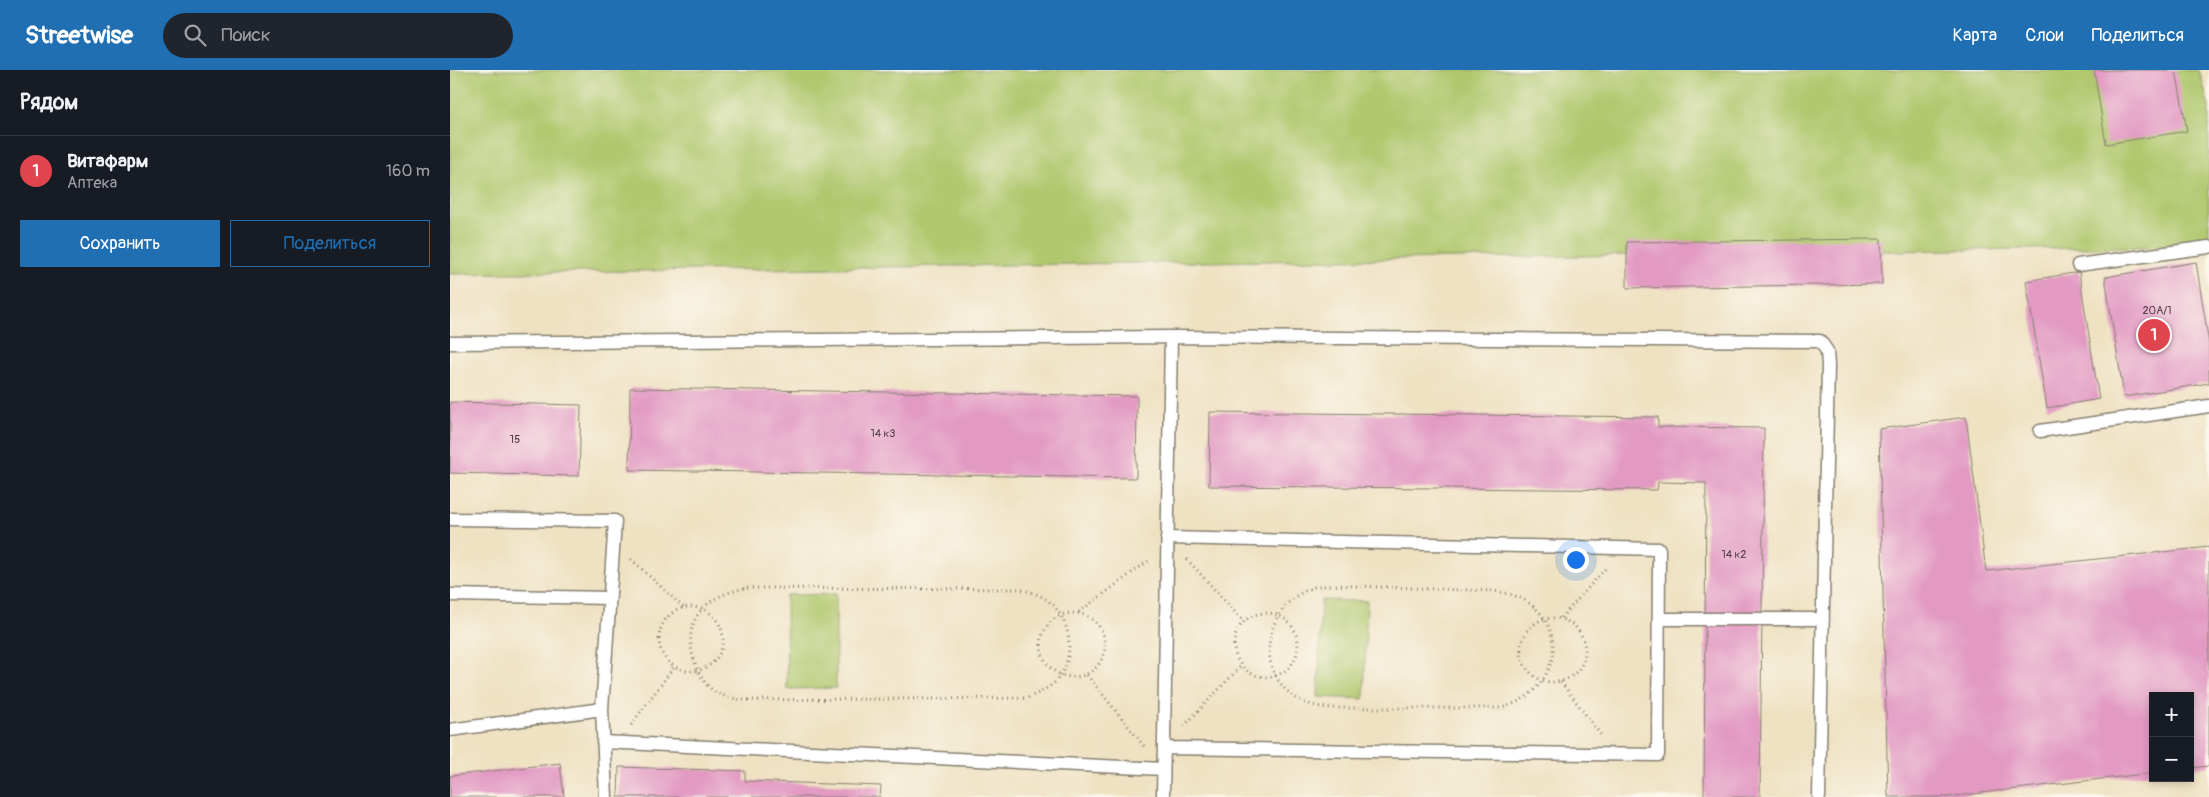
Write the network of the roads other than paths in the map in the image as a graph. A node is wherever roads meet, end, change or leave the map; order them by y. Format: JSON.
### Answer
{"nodes":[{"id":1,"x":2209,"y":247,"type":"edge"},
{"id":2,"x":2078,"y":265,"type":"dead end"},
{"id":3,"x":1171,"y":337,"type":"junction"},
{"id":4,"x":450,"y":343,"type":"edge"},
{"id":5,"x":2209,"y":406,"type":"edge"},
{"id":6,"x":2040,"y":431,"type":"dead end"},
{"id":7,"x":450,"y":519,"type":"edge"},
{"id":8,"x":1167,"y":543,"type":"junction"},
{"id":9,"x":450,"y":595,"type":"edge"},
{"id":10,"x":609,"y":598,"type":"junction"},
{"id":11,"x":1659,"y":619,"type":"junction"},
{"id":12,"x":1823,"y":619,"type":"junction"},
{"id":13,"x":602,"y":709,"type":"junction"},
{"id":14,"x":450,"y":730,"type":"edge"},
{"id":15,"x":603,"y":742,"type":"junction"},
{"id":16,"x":1164,"y":748,"type":"junction"},
{"id":17,"x":1163,"y":769,"type":"junction"},
{"id":18,"x":606,"y":797,"type":"edge"},
{"id":19,"x":1163,"y":797,"type":"edge"},
{"id":20,"x":1819,"y":797,"type":"edge"}],
"edges":[{"from":1,"to":2,"type":"lane"},
{"from":3,"to":4,"type":"lane"},
{"from":3,"to":8,"type":"lane"},
{"from":3,"to":12,"type":"lane"},
{"from":5,"to":6,"type":"lane"},
{"from":7,"to":10,"type":"lane"},
{"from":8,"to":11,"type":"lane"},
{"from":8,"to":16,"type":"lane"},
{"from":9,"to":10,"type":"lane"},
{"from":10,"to":13,"type":"lane"},
{"from":11,"to":12,"type":"lane"},
{"from":11,"to":16,"type":"lane"},
{"from":12,"to":20,"type":"lane"},
{"from":13,"to":14,"type":"lane"},
{"from":13,"to":15,"type":"lane"},
{"from":15,"to":17,"type":"lane"},
{"from":15,"to":18,"type":"lane"},
{"from":16,"to":17,"type":"lane"},
{"from":17,"to":19,"type":"lane"}]}
